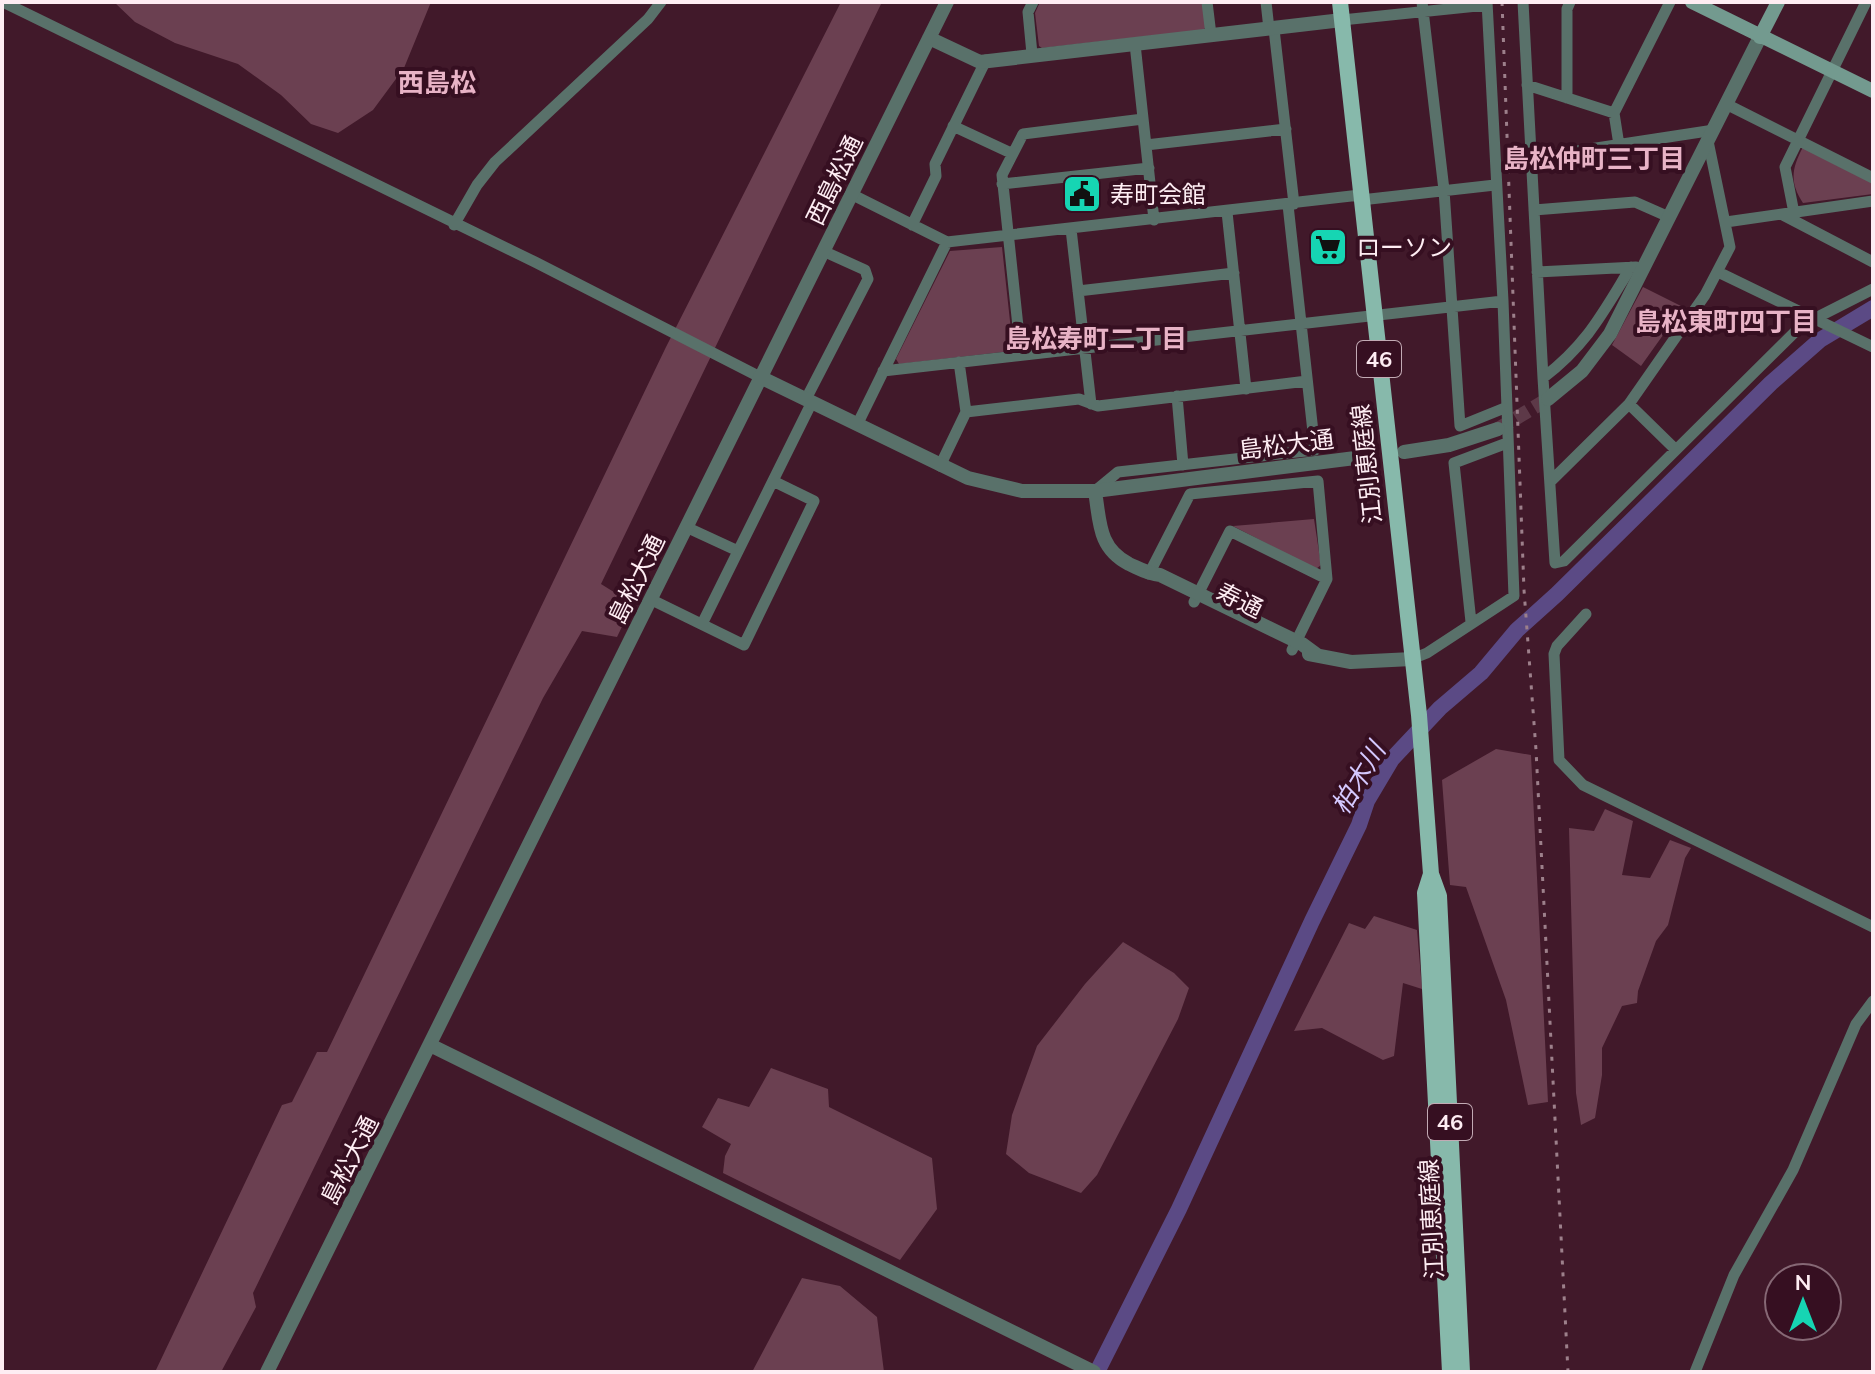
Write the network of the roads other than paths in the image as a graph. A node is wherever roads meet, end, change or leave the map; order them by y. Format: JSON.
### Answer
{"nodes":[{"id":1,"x":3,"y":2,"type":"edge"},
{"id":2,"x":661,"y":2,"type":"edge"},
{"id":3,"x":947,"y":2,"type":"edge"},
{"id":4,"x":1033,"y":2,"type":"edge"},
{"id":5,"x":1207,"y":2,"type":"edge"},
{"id":6,"x":1266,"y":2,"type":"edge"},
{"id":7,"x":1340,"y":2,"type":"edge"},
{"id":8,"x":1523,"y":2,"type":"edge"},
{"id":9,"x":1553,"y":2,"type":"edge"},
{"id":10,"x":1670,"y":2,"type":"edge"},
{"id":11,"x":1692,"y":2,"type":"edge"},
{"id":12,"x":1778,"y":2,"type":"edge"},
{"id":13,"x":1866,"y":2,"type":"edge"},
{"id":14,"x":1487,"y":4,"type":"edge"},
{"id":15,"x":1568,"y":5,"type":"edge"},
{"id":16,"x":1423,"y":7,"type":"edge"},
{"id":17,"x":1342,"y":20,"type":"junction"},
{"id":18,"x":1271,"y":29,"type":"junction"},
{"id":19,"x":1211,"y":35,"type":"junction"},
{"id":20,"x":1760,"y":37,"type":"junction"},
{"id":21,"x":929,"y":38,"type":"junction"},
{"id":22,"x":1135,"y":44,"type":"junction"},
{"id":23,"x":1032,"y":54,"type":"junction"},
{"id":24,"x":986,"y":60,"type":"junction"},
{"id":25,"x":1831,"y":72,"type":"junction"},
{"id":26,"x":1527,"y":85,"type":"junction"},
{"id":27,"x":1873,"y":91,"type":"edge"},
{"id":28,"x":1567,"y":98,"type":"junction"},
{"id":29,"x":1726,"y":104,"type":"junction"},
{"id":30,"x":1614,"y":113,"type":"junction"},
{"id":31,"x":1143,"y":119,"type":"junction"},
{"id":32,"x":953,"y":126,"type":"junction"},
{"id":33,"x":1286,"y":129,"type":"junction"},
{"id":34,"x":1711,"y":135,"type":"junction"},
{"id":35,"x":1798,"y":140,"type":"junction"},
{"id":36,"x":1146,"y":145,"type":"junction"},
{"id":37,"x":1619,"y":145,"type":"junction"},
{"id":38,"x":1011,"y":153,"type":"junction"},
{"id":39,"x":1531,"y":158,"type":"junction"},
{"id":40,"x":1149,"y":168,"type":"junction"},
{"id":41,"x":1873,"y":178,"type":"edge"},
{"id":42,"x":1002,"y":184,"type":"junction"},
{"id":43,"x":1495,"y":185,"type":"junction"},
{"id":44,"x":1444,"y":190,"type":"junction"},
{"id":45,"x":851,"y":194,"type":"junction"},
{"id":46,"x":1361,"y":198,"type":"junction"},
{"id":47,"x":1873,"y":201,"type":"edge"},
{"id":48,"x":1291,"y":204,"type":"junction"},
{"id":49,"x":1534,"y":210,"type":"junction"},
{"id":50,"x":1227,"y":212,"type":"junction"},
{"id":51,"x":1788,"y":214,"type":"junction"},
{"id":52,"x":1669,"y":217,"type":"junction"},
{"id":53,"x":1154,"y":220,"type":"junction"},
{"id":54,"x":1726,"y":222,"type":"junction"},
{"id":55,"x":454,"y":225,"type":"junction"},
{"id":56,"x":912,"y":225,"type":"junction"},
{"id":57,"x":1071,"y":229,"type":"junction"},
{"id":58,"x":1009,"y":236,"type":"junction"},
{"id":59,"x":947,"y":242,"type":"junction"},
{"id":60,"x":823,"y":251,"type":"junction"},
{"id":61,"x":1873,"y":262,"type":"edge"},
{"id":62,"x":1638,"y":267,"type":"junction"},
{"id":63,"x":1537,"y":272,"type":"junction"},
{"id":64,"x":1718,"y":272,"type":"junction"},
{"id":65,"x":1234,"y":273,"type":"junction"},
{"id":66,"x":1873,"y":289,"type":"edge"},
{"id":67,"x":1078,"y":291,"type":"junction"},
{"id":68,"x":1503,"y":301,"type":"junction"},
{"id":69,"x":1452,"y":308,"type":"junction"},
{"id":70,"x":1374,"y":317,"type":"junction"},
{"id":71,"x":1820,"y":320,"type":"junction"},
{"id":72,"x":1300,"y":324,"type":"junction"},
{"id":73,"x":1241,"y":331,"type":"junction"},
{"id":74,"x":1873,"y":347,"type":"edge"},
{"id":75,"x":1085,"y":348,"type":"junction"},
{"id":76,"x":1021,"y":355,"type":"junction"},
{"id":77,"x":959,"y":362,"type":"junction"},
{"id":78,"x":883,"y":371,"type":"junction"},
{"id":79,"x":760,"y":377,"type":"junction"},
{"id":80,"x":1543,"y":378,"type":"junction"},
{"id":81,"x":1307,"y":381,"type":"junction"},
{"id":82,"x":1246,"y":389,"type":"junction"},
{"id":83,"x":1177,"y":396,"type":"junction"},
{"id":84,"x":1548,"y":399,"type":"tunnel mouth"},
{"id":85,"x":809,"y":400,"type":"junction"},
{"id":86,"x":1091,"y":404,"type":"junction"},
{"id":87,"x":1629,"y":404,"type":"junction"},
{"id":88,"x":1507,"y":407,"type":"junction"},
{"id":89,"x":966,"y":412,"type":"junction"},
{"id":90,"x":857,"y":425,"type":"junction"},
{"id":91,"x":1498,"y":429,"type":"tunnel mouth"},
{"id":92,"x":1507,"y":443,"type":"junction"},
{"id":93,"x":1676,"y":450,"type":"junction"},
{"id":94,"x":1404,"y":452,"type":"dead end"},
{"id":95,"x":1371,"y":456,"type":"dead end"},
{"id":96,"x":1183,"y":465,"type":"junction"},
{"id":97,"x":940,"y":466,"type":"junction"},
{"id":98,"x":773,"y":481,"type":"junction"},
{"id":99,"x":1551,"y":481,"type":"junction"},
{"id":100,"x":1095,"y":491,"type":"junction"},
{"id":101,"x":686,"y":527,"type":"junction"},
{"id":102,"x":738,"y":551,"type":"junction"},
{"id":103,"x":1149,"y":574,"type":"junction"},
{"id":104,"x":1327,"y":579,"type":"junction"},
{"id":105,"x":1196,"y":598,"type":"junction"},
{"id":106,"x":650,"y":599,"type":"junction"},
{"id":107,"x":1586,"y":614,"type":"dead end"},
{"id":108,"x":1471,"y":622,"type":"junction"},
{"id":109,"x":702,"y":624,"type":"junction"},
{"id":110,"x":1294,"y":646,"type":"junction"},
{"id":111,"x":1412,"y":659,"type":"junction"},
{"id":112,"x":1431,"y":874,"type":"junction"},
{"id":113,"x":1873,"y":927,"type":"edge"},
{"id":114,"x":1873,"y":1001,"type":"edge"},
{"id":115,"x":430,"y":1045,"type":"junction"},
{"id":116,"x":267,"y":1372,"type":"edge"},
{"id":117,"x":1094,"y":1372,"type":"edge"},
{"id":118,"x":1450,"y":1372,"type":"edge"},
{"id":119,"x":1462,"y":1372,"type":"edge"},
{"id":120,"x":1695,"y":1372,"type":"edge"}],
"edges":[{"from":1,"to":55,"type":"street"},
{"from":2,"to":55,"type":"street"},
{"from":3,"to":21,"type":"street","name":"西島松通"},
{"from":4,"to":23,"type":"street"},
{"from":5,"to":19,"type":"street"},
{"from":6,"to":18,"type":"street"},
{"from":7,"to":17,"type":"main road","name":"江別恵庭線","number":"46"},
{"from":8,"to":26,"type":"street"},
{"from":9,"to":15,"type":"street"},
{"from":10,"to":30,"type":"street"},
{"from":11,"to":20,"type":"main road"},
{"from":12,"to":20,"type":"main road"},
{"from":13,"to":25,"type":"street"},
{"from":14,"to":16,"type":"street"},
{"from":14,"to":43,"type":"street"},
{"from":15,"to":28,"type":"street"},
{"from":16,"to":17,"type":"street"},
{"from":16,"to":44,"type":"street"},
{"from":17,"to":18,"type":"street"},
{"from":17,"to":46,"type":"main road","name":"江別恵庭線","number":"46"},
{"from":18,"to":19,"type":"street"},
{"from":18,"to":33,"type":"street"},
{"from":19,"to":22,"type":"street"},
{"from":20,"to":25,"type":"main road"},
{"from":20,"to":29,"type":"street"},
{"from":21,"to":24,"type":"street"},
{"from":21,"to":45,"type":"street","name":"西島松通"},
{"from":22,"to":23,"type":"street"},
{"from":22,"to":31,"type":"street"},
{"from":23,"to":24,"type":"street"},
{"from":24,"to":32,"type":"street"},
{"from":25,"to":27,"type":"main road"},
{"from":25,"to":35,"type":"street"},
{"from":26,"to":28,"type":"street"},
{"from":26,"to":39,"type":"street"},
{"from":28,"to":30,"type":"street"},
{"from":29,"to":34,"type":"street"},
{"from":29,"to":35,"type":"street"},
{"from":30,"to":37,"type":"street"},
{"from":31,"to":36,"type":"street"},
{"from":31,"to":38,"type":"street"},
{"from":32,"to":38,"type":"street"},
{"from":32,"to":56,"type":"street"},
{"from":33,"to":36,"type":"street"},
{"from":33,"to":48,"type":"street"},
{"from":34,"to":37,"type":"street"},
{"from":34,"to":52,"type":"street"},
{"from":34,"to":54,"type":"street"},
{"from":35,"to":41,"type":"street"},
{"from":35,"to":51,"type":"street"},
{"from":36,"to":40,"type":"street"},
{"from":37,"to":39,"type":"street"},
{"from":38,"to":42,"type":"street"},
{"from":39,"to":49,"type":"street"},
{"from":40,"to":42,"type":"street"},
{"from":40,"to":53,"type":"street"},
{"from":42,"to":58,"type":"street"},
{"from":43,"to":44,"type":"street"},
{"from":43,"to":68,"type":"street"},
{"from":44,"to":46,"type":"street"},
{"from":44,"to":69,"type":"street"},
{"from":45,"to":56,"type":"street"},
{"from":45,"to":60,"type":"street","name":"西島松通"},
{"from":46,"to":48,"type":"street"},
{"from":46,"to":70,"type":"main road","name":"江別恵庭線","number":"46"},
{"from":47,"to":51,"type":"street"},
{"from":48,"to":50,"type":"street"},
{"from":48,"to":72,"type":"street"},
{"from":49,"to":52,"type":"street"},
{"from":49,"to":63,"type":"street"},
{"from":50,"to":53,"type":"street"},
{"from":50,"to":65,"type":"street"},
{"from":51,"to":54,"type":"street"},
{"from":51,"to":61,"type":"street"},
{"from":52,"to":62,"type":"street"},
{"from":53,"to":57,"type":"street"},
{"from":54,"to":64,"type":"street"},
{"from":55,"to":79,"type":"street"},
{"from":56,"to":59,"type":"street"},
{"from":57,"to":58,"type":"street"},
{"from":57,"to":67,"type":"street"},
{"from":58,"to":59,"type":"street"},
{"from":58,"to":76,"type":"street"},
{"from":59,"to":78,"type":"street"},
{"from":60,"to":79,"type":"street","name":"西島松通"},
{"from":60,"to":85,"type":"street"},
{"from":62,"to":63,"type":"street"},
{"from":62,"to":80,"type":"street"},
{"from":62,"to":84,"type":"street"},
{"from":63,"to":80,"type":"street"},
{"from":64,"to":71,"type":"street"},
{"from":64,"to":87,"type":"street"},
{"from":65,"to":67,"type":"street"},
{"from":65,"to":73,"type":"street"},
{"from":66,"to":71,"type":"street"},
{"from":67,"to":75,"type":"street"},
{"from":68,"to":69,"type":"street"},
{"from":68,"to":88,"type":"street"},
{"from":69,"to":70,"type":"street"},
{"from":69,"to":88,"type":"street"},
{"from":70,"to":72,"type":"street"},
{"from":70,"to":111,"type":"main road","name":"江別恵庭線","number":"46"},
{"from":71,"to":74,"type":"street"},
{"from":71,"to":93,"type":"street"},
{"from":72,"to":73,"type":"street"},
{"from":72,"to":81,"type":"street"},
{"from":73,"to":75,"type":"street"},
{"from":73,"to":82,"type":"street"},
{"from":75,"to":76,"type":"street"},
{"from":75,"to":86,"type":"street"},
{"from":76,"to":77,"type":"street"},
{"from":77,"to":78,"type":"street"},
{"from":77,"to":89,"type":"street"},
{"from":78,"to":90,"type":"street"},
{"from":79,"to":85,"type":"street","name":"島松大通"},
{"from":79,"to":101,"type":"street","name":"島松大通"},
{"from":80,"to":99,"type":"street"},
{"from":81,"to":82,"type":"street"},
{"from":81,"to":96,"type":"street"},
{"from":82,"to":83,"type":"street"},
{"from":83,"to":86,"type":"street"},
{"from":83,"to":96,"type":"street"},
{"from":85,"to":90,"type":"street","name":"島松大通"},
{"from":85,"to":98,"type":"street"},
{"from":86,"to":89,"type":"street"},
{"from":87,"to":93,"type":"street"},
{"from":87,"to":99,"type":"street"},
{"from":88,"to":92,"type":"street"},
{"from":89,"to":97,"type":"street"},
{"from":90,"to":97,"type":"street","name":"島松大通"},
{"from":91,"to":94,"type":"street"},
{"from":92,"to":108,"type":"street"},
{"from":92,"to":108,"type":"street"},
{"from":93,"to":99,"type":"street"},
{"from":95,"to":100,"type":"street","name":"島松大通"},
{"from":96,"to":100,"type":"street"},
{"from":97,"to":100,"type":"street","name":"島松大通"},
{"from":98,"to":102,"type":"street"},
{"from":98,"to":109,"type":"street"},
{"from":100,"to":103,"type":"street","name":"寿通"},
{"from":101,"to":102,"type":"street"},
{"from":101,"to":106,"type":"street","name":"島松大通"},
{"from":102,"to":109,"type":"street"},
{"from":103,"to":104,"type":"street"},
{"from":103,"to":105,"type":"street","name":"寿通"},
{"from":104,"to":105,"type":"street"},
{"from":104,"to":110,"type":"street"},
{"from":105,"to":110,"type":"street","name":"寿通"},
{"from":106,"to":109,"type":"street"},
{"from":106,"to":115,"type":"street","name":"島松大通"},
{"from":107,"to":113,"type":"street"},
{"from":108,"to":111,"type":"street"},
{"from":110,"to":111,"type":"street","name":"寿通"},
{"from":111,"to":112,"type":"main road","name":"江別恵庭線","number":"46"},
{"from":112,"to":118,"type":"main road","name":"江別恵庭線","number":"46"},
{"from":112,"to":119,"type":"main road","name":"江別恵庭線","number":"46"},
{"from":114,"to":120,"type":"street"},
{"from":115,"to":116,"type":"street","name":"島松大通"},
{"from":115,"to":117,"type":"street"}]}
